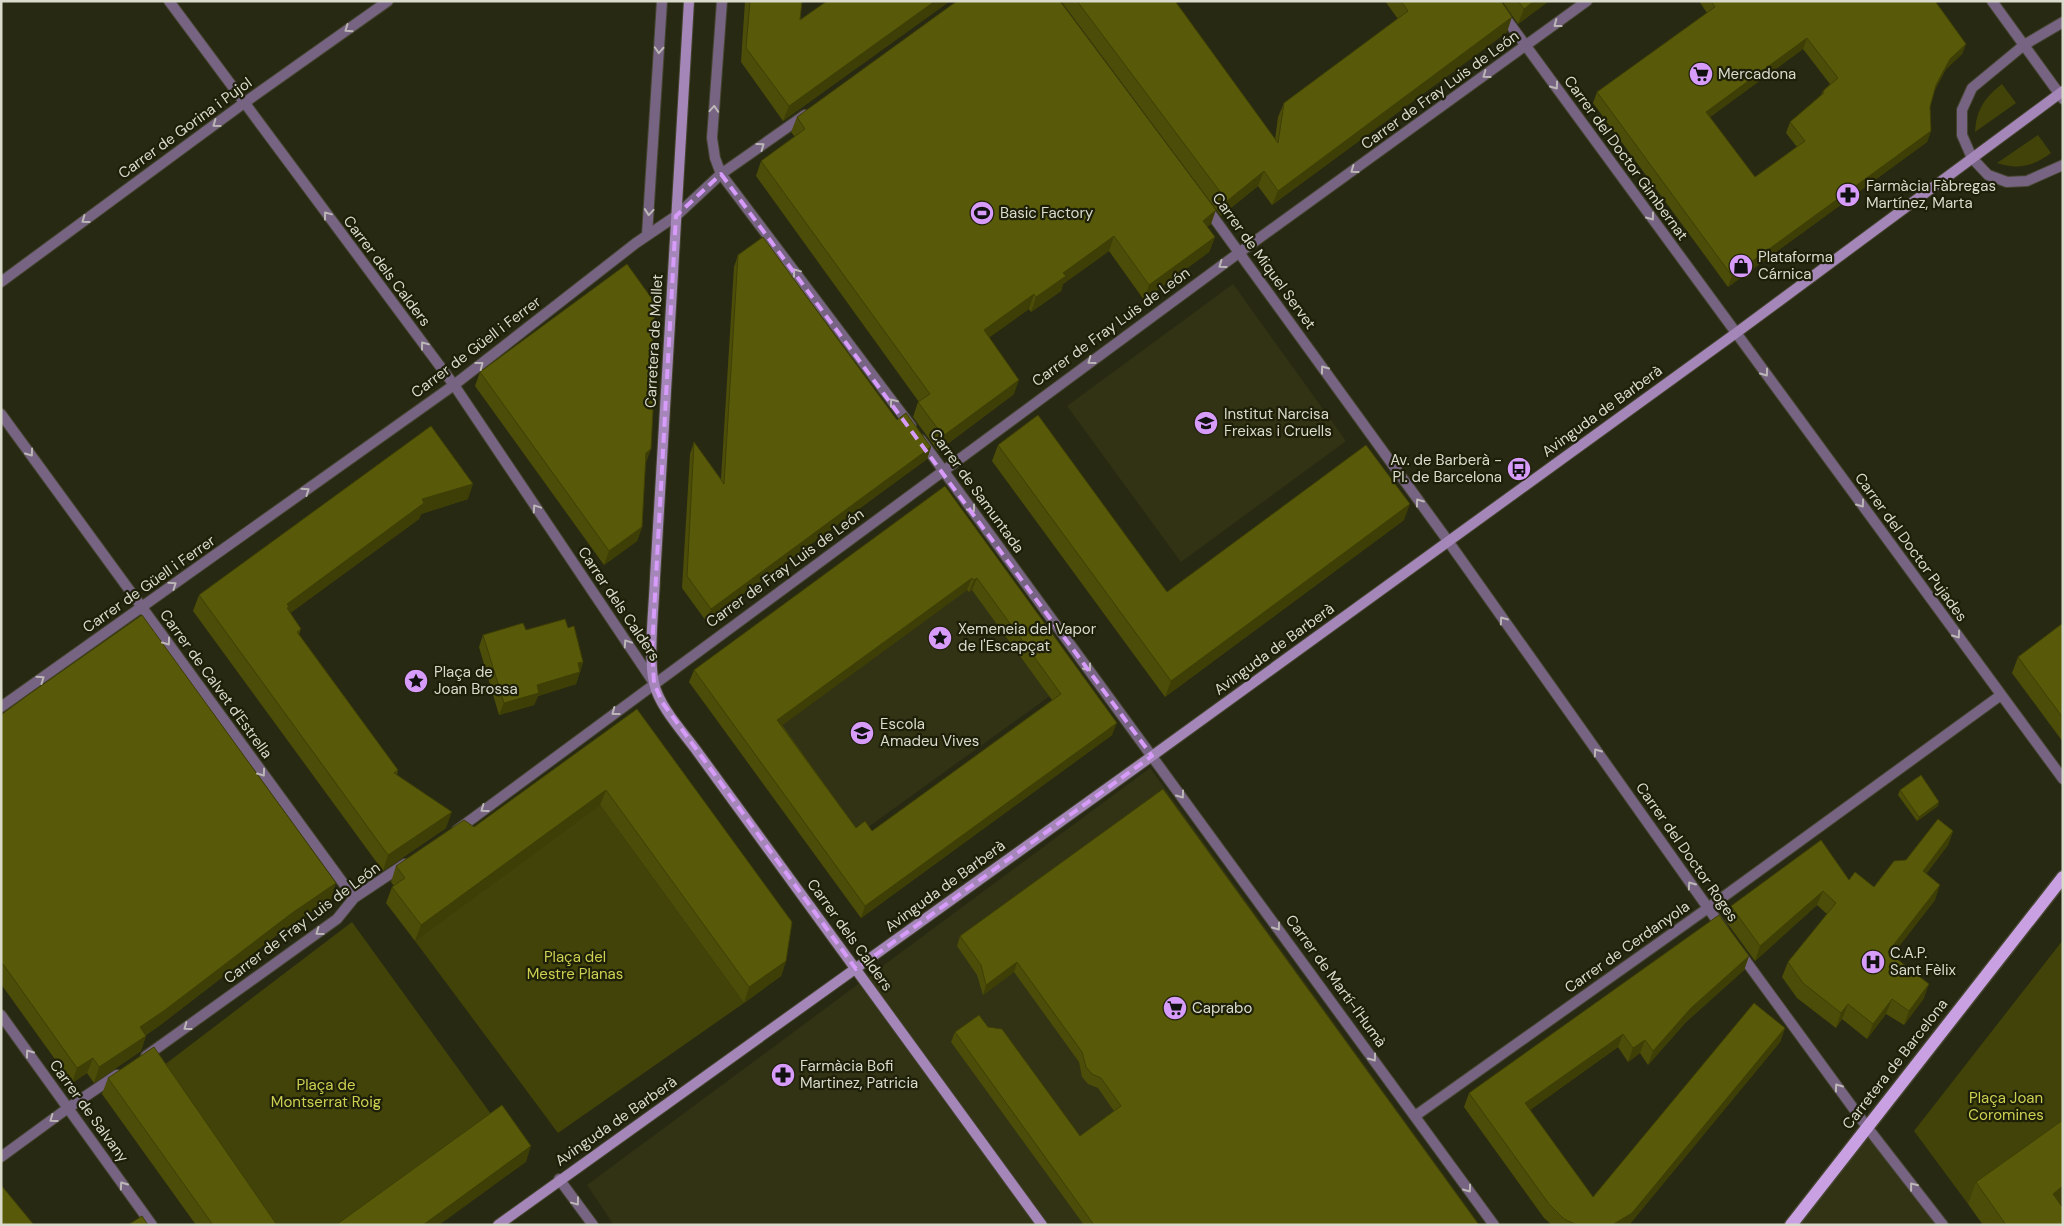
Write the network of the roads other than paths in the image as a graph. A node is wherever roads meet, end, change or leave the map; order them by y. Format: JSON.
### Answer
{"nodes":[{"id":1,"x":169,"y":1,"type":"edge"},
{"id":2,"x":388,"y":1,"type":"edge"},
{"id":3,"x":662,"y":1,"type":"edge"},
{"id":4,"x":689,"y":1,"type":"edge"},
{"id":5,"x":722,"y":1,"type":"edge"},
{"id":6,"x":1493,"y":1,"type":"edge"},
{"id":7,"x":1587,"y":1,"type":"edge"},
{"id":8,"x":1992,"y":1,"type":"edge"},
{"id":9,"x":2063,"y":22,"type":"edge"},
{"id":10,"x":2024,"y":45,"type":"junction"},
{"id":11,"x":1526,"y":47,"type":"junction"},
{"id":12,"x":2062,"y":95,"type":"edge"},
{"id":13,"x":244,"y":103,"type":"junction"},
{"id":14,"x":817,"y":106,"type":"edge"},
{"id":15,"x":1972,"y":158,"type":"junction"},
{"id":16,"x":2063,"y":165,"type":"edge"},
{"id":17,"x":721,"y":174,"type":"junction"},
{"id":18,"x":1199,"y":197,"type":"edge"},
{"id":19,"x":676,"y":216,"type":"junction"},
{"id":20,"x":647,"y":235,"type":"junction"},
{"id":21,"x":1240,"y":252,"type":"junction"},
{"id":22,"x":1,"y":282,"type":"edge"},
{"id":23,"x":1736,"y":334,"type":"junction"},
{"id":24,"x":454,"y":385,"type":"junction"},
{"id":25,"x":1,"y":414,"type":"edge"},
{"id":26,"x":943,"y":470,"type":"junction"},
{"id":27,"x":1448,"y":541,"type":"junction"},
{"id":28,"x":142,"y":607,"type":"junction"},
{"id":29,"x":654,"y":683,"type":"junction"},
{"id":30,"x":2001,"y":694,"type":"junction"},
{"id":31,"x":1,"y":707,"type":"edge"},
{"id":32,"x":1152,"y":756,"type":"junction"},
{"id":33,"x":2063,"y":779,"type":"edge"},
{"id":34,"x":451,"y":833,"type":"edge"},
{"id":35,"x":411,"y":860,"type":"edge"},
{"id":36,"x":2063,"y":877,"type":"edge"},
{"id":37,"x":354,"y":898,"type":"junction"},
{"id":38,"x":1708,"y":908,"type":"junction"},
{"id":39,"x":856,"y":969,"type":"junction"},
{"id":40,"x":1,"y":1015,"type":"edge"},
{"id":41,"x":140,"y":1060,"type":"edge"},
{"id":42,"x":124,"y":1070,"type":"edge"},
{"id":43,"x":68,"y":1108,"type":"junction"},
{"id":44,"x":1415,"y":1116,"type":"junction"},
{"id":45,"x":1867,"y":1127,"type":"junction"},
{"id":46,"x":1,"y":1157,"type":"edge"},
{"id":47,"x":559,"y":1179,"type":"junction"},
{"id":48,"x":152,"y":1225,"type":"edge"},
{"id":49,"x":498,"y":1225,"type":"edge"},
{"id":50,"x":593,"y":1225,"type":"edge"},
{"id":51,"x":1042,"y":1225,"type":"edge"},
{"id":52,"x":1494,"y":1225,"type":"edge"},
{"id":53,"x":1791,"y":1225,"type":"edge"},
{"id":54,"x":1943,"y":1225,"type":"edge"}],
"edges":[{"from":1,"to":13,"type":"street","name":"Carrer dels Calders"},
{"from":2,"to":13,"type":"street","name":"Carrer de Gorina i Pujol","one_way":true},
{"from":3,"to":20,"type":"street","one_way":true},
{"from":4,"to":19,"type":"street","name":"Carretera de Mollet"},
{"from":17,"to":5,"type":"street","one_way":true},
{"from":6,"to":11,"type":"street","name":"Carrer del Doctor Gimbernat"},
{"from":7,"to":11,"type":"street","name":"Carrer de Fray Luis de León","one_way":true},
{"from":8,"to":10,"type":"street"},
{"from":9,"to":10,"type":"street"},
{"from":10,"to":12,"type":"street"},
{"from":10,"to":15,"type":"street"},
{"from":11,"to":21,"type":"street","name":"Carrer de Fray Luis de León","one_way":true},
{"from":11,"to":23,"type":"street","name":"Carrer del Doctor Gimbernat","one_way":true},
{"from":12,"to":15,"type":"street","name":"Avinguda de Barberà"},
{"from":13,"to":22,"type":"street","name":"Carrer de Gorina i Pujol","one_way":true},
{"from":24,"to":13,"type":"street","name":"Carrer dels Calders","one_way":true},
{"from":17,"to":14,"type":"street","name":"Carrer de Güell i Ferrer","one_way":true},
{"from":15,"to":16,"type":"street"},
{"from":15,"to":23,"type":"street","name":"Avinguda de Barberà"},
{"from":17,"to":19,"type":"street","name":"Carrer de Güell i Ferrer"},
{"from":26,"to":17,"type":"street","name":"Carrer de Samuntada","one_way":true},
{"from":18,"to":21,"type":"street","name":"Carrer de Miquel Servet"},
{"from":19,"to":20,"type":"street","name":"Carrer de Güell i Ferrer"},
{"from":19,"to":29,"type":"street","name":"Carretera de Mollet"},
{"from":24,"to":20,"type":"street","name":"Carrer de Güell i Ferrer","one_way":true},
{"from":21,"to":26,"type":"street","name":"Carrer de Fray Luis de León","one_way":true},
{"from":27,"to":21,"type":"street","name":"Carrer de Miquel Servet","one_way":true},
{"from":23,"to":27,"type":"street","name":"Avinguda de Barberà"},
{"from":23,"to":30,"type":"street","name":"Carrer del Doctor Pujades","one_way":true},
{"from":28,"to":24,"type":"street","name":"Carrer de Güell i Ferrer","one_way":true},
{"from":29,"to":24,"type":"street","name":"Carrer dels Calders","one_way":true},
{"from":25,"to":28,"type":"street","name":"Carrer de Calvet d'Estrella","one_way":true},
{"from":26,"to":29,"type":"street","name":"Carrer de Fray Luis de León"},
{"from":26,"to":32,"type":"street","name":"Carrer de Samuntada","one_way":true},
{"from":27,"to":32,"type":"street","name":"Avinguda de Barberà"},
{"from":38,"to":27,"type":"street","name":"Carrer del Doctor Roges","one_way":true},
{"from":31,"to":28,"type":"street","name":"Carrer de Güell i Ferrer","one_way":true},
{"from":28,"to":37,"type":"street","name":"Carrer de Calvet d'Estrella","one_way":true},
{"from":29,"to":34,"type":"street","name":"Carrer de Fray Luis de León","one_way":true},
{"from":29,"to":39,"type":"street","name":"Carrer dels Calders"},
{"from":30,"to":33,"type":"street","name":"Carrer del Doctor Pujades"},
{"from":30,"to":38,"type":"street","name":"Carrer de Cerdanyola"},
{"from":32,"to":39,"type":"street","name":"Avinguda de Barberà"},
{"from":32,"to":44,"type":"street","name":"Carrer de Martí-l'Humà","one_way":true},
{"from":35,"to":37,"type":"street","name":"Carrer de Fray Luis de León"},
{"from":36,"to":45,"type":"main road","name":"Carretera de Barcelona"},
{"from":37,"to":41,"type":"street","name":"Carrer de Fray Luis de León","one_way":true},
{"from":38,"to":44,"type":"street","name":"Carrer de Cerdanyola"},
{"from":45,"to":38,"type":"street","name":"Carrer del Doctor Roges","one_way":true},
{"from":39,"to":47,"type":"street","name":"Avinguda de Barberà"},
{"from":39,"to":51,"type":"street","name":"Carrer dels Calders"},
{"from":43,"to":40,"type":"street","name":"Carrer de Salvany","one_way":true},
{"from":42,"to":43,"type":"street"},
{"from":43,"to":46,"type":"street","one_way":true},
{"from":48,"to":43,"type":"street","name":"Carrer de Salvany","one_way":true},
{"from":44,"to":52,"type":"street","name":"Carrer de Martí-l'Humà","one_way":true},
{"from":45,"to":53,"type":"main road","name":"Carretera de Barcelona"},
{"from":54,"to":45,"type":"street","name":"Carrer del Doctor Roges","one_way":true},
{"from":47,"to":49,"type":"street","name":"Avinguda de Barberà"},
{"from":47,"to":50,"type":"street","one_way":true}]}
